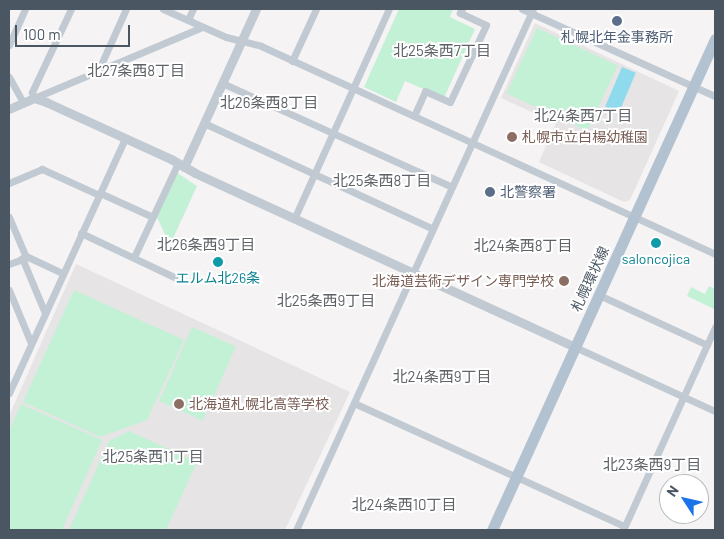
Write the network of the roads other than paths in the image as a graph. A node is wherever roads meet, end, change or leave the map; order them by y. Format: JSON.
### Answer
{"nodes":[{"id":1,"x":25,"y":9,"type":"edge"},
{"id":2,"x":71,"y":9,"type":"edge"},
{"id":3,"x":126,"y":9,"type":"edge"},
{"id":4,"x":163,"y":9,"type":"edge"},
{"id":5,"x":193,"y":9,"type":"edge"},
{"id":6,"x":256,"y":9,"type":"edge"},
{"id":7,"x":316,"y":9,"type":"edge"},
{"id":8,"x":389,"y":9,"type":"edge"},
{"id":9,"x":462,"y":9,"type":"edge"},
{"id":10,"x":522,"y":9,"type":"edge"},
{"id":11,"x":532,"y":11,"type":"edge"},
{"id":12,"x":188,"y":20,"type":"junction"},
{"id":13,"x":202,"y":27,"type":"junction"},
{"id":14,"x":715,"y":40,"type":"edge"},
{"id":15,"x":242,"y":41,"type":"junction"},
{"id":16,"x":9,"y":45,"type":"edge"},
{"id":17,"x":292,"y":61,"type":"junction"},
{"id":18,"x":99,"y":69,"type":"junction"},
{"id":19,"x":9,"y":77,"type":"edge"},
{"id":20,"x":222,"y":83,"type":"junction"},
{"id":21,"x":694,"y":87,"type":"junction"},
{"id":22,"x":353,"y":88,"type":"junction"},
{"id":23,"x":715,"y":96,"type":"edge"},
{"id":24,"x":34,"y":98,"type":"junction"},
{"id":25,"x":23,"y":102,"type":"junction"},
{"id":26,"x":9,"y":109,"type":"edge"},
{"id":27,"x":414,"y":116,"type":"junction"},
{"id":28,"x":204,"y":123,"type":"junction"},
{"id":29,"x":333,"y":133,"type":"junction"},
{"id":30,"x":125,"y":138,"type":"junction"},
{"id":31,"x":472,"y":143,"type":"junction"},
{"id":32,"x":181,"y":165,"type":"junction"},
{"id":33,"x":314,"y":174,"type":"junction"},
{"id":34,"x":9,"y":183,"type":"edge"},
{"id":35,"x":452,"y":187,"type":"junction"},
{"id":36,"x":100,"y":194,"type":"junction"},
{"id":37,"x":9,"y":217,"type":"edge"},
{"id":38,"x":153,"y":217,"type":"junction"},
{"id":39,"x":635,"y":217,"type":"junction"},
{"id":40,"x":294,"y":219,"type":"junction"},
{"id":41,"x":433,"y":229,"type":"junction"},
{"id":42,"x":81,"y":233,"type":"junction"},
{"id":43,"x":715,"y":254,"type":"edge"},
{"id":44,"x":134,"y":257,"type":"junction"},
{"id":45,"x":24,"y":258,"type":"junction"},
{"id":46,"x":9,"y":264,"type":"edge"},
{"id":47,"x":63,"y":273,"type":"junction"},
{"id":48,"x":413,"y":273,"type":"junction"},
{"id":49,"x":174,"y":277,"type":"dead end"},
{"id":50,"x":9,"y":290,"type":"edge"},
{"id":51,"x":599,"y":295,"type":"junction"},
{"id":52,"x":45,"y":313,"type":"junction"},
{"id":53,"x":715,"y":327,"type":"edge"},
{"id":54,"x":31,"y":344,"type":"junction"},
{"id":55,"x":707,"y":345,"type":"junction"},
{"id":56,"x":575,"y":347,"type":"junction"},
{"id":57,"x":9,"y":390,"type":"edge"},
{"id":58,"x":684,"y":396,"type":"junction"},
{"id":59,"x":354,"y":403,"type":"junction"},
{"id":60,"x":715,"y":411,"type":"edge"},
{"id":61,"x":516,"y":477,"type":"junction"},
{"id":62,"x":623,"y":528,"type":"edge"},
{"id":63,"x":296,"y":530,"type":"edge"},
{"id":64,"x":492,"y":530,"type":"edge"}],
"edges":[{"from":1,"to":16,"type":"street"},
{"from":2,"to":24,"type":"street"},
{"from":3,"to":18,"type":"street"},
{"from":4,"to":12,"type":"street"},
{"from":5,"to":12,"type":"street"},
{"from":6,"to":15,"type":"street"},
{"from":7,"to":17,"type":"street"},
{"from":8,"to":22,"type":"street"},
{"from":9,"to":27,"type":"street"},
{"from":10,"to":11,"type":"street"},
{"from":11,"to":21,"type":"street"},
{"from":11,"to":31,"type":"street"},
{"from":12,"to":13,"type":"street"},
{"from":13,"to":15,"type":"street"},
{"from":13,"to":18,"type":"street"},
{"from":14,"to":21,"type":"main road","name":"札幌環状線"},
{"from":15,"to":17,"type":"street"},
{"from":15,"to":20,"type":"street"},
{"from":17,"to":22,"type":"street"},
{"from":18,"to":24,"type":"street"},
{"from":19,"to":25,"type":"street"},
{"from":20,"to":28,"type":"street"},
{"from":20,"to":29,"type":"street"},
{"from":21,"to":23,"type":"street"},
{"from":21,"to":39,"type":"main road","name":"札幌環状線"},
{"from":22,"to":27,"type":"street"},
{"from":22,"to":29,"type":"street"},
{"from":24,"to":25,"type":"street"},
{"from":24,"to":30,"type":"street"},
{"from":25,"to":26,"type":"street"},
{"from":27,"to":31,"type":"street"},
{"from":28,"to":32,"type":"street"},
{"from":28,"to":33,"type":"street"},
{"from":29,"to":33,"type":"street"},
{"from":29,"to":35,"type":"street"},
{"from":30,"to":32,"type":"street"},
{"from":30,"to":36,"type":"street"},
{"from":31,"to":35,"type":"street"},
{"from":31,"to":39,"type":"street"},
{"from":32,"to":38,"type":"street"},
{"from":32,"to":40,"type":"street"},
{"from":33,"to":40,"type":"street"},
{"from":33,"to":41,"type":"street"},
{"from":34,"to":36,"type":"street"},
{"from":35,"to":41,"type":"street"},
{"from":36,"to":38,"type":"street"},
{"from":36,"to":42,"type":"street"},
{"from":37,"to":45,"type":"street"},
{"from":38,"to":44,"type":"street"},
{"from":39,"to":43,"type":"street"},
{"from":39,"to":51,"type":"main road","name":"札幌環状線"},
{"from":40,"to":48,"type":"street"},
{"from":41,"to":48,"type":"street"},
{"from":42,"to":44,"type":"street"},
{"from":42,"to":47,"type":"street"},
{"from":44,"to":49,"type":"street"},
{"from":45,"to":46,"type":"street"},
{"from":45,"to":47,"type":"street"},
{"from":45,"to":52,"type":"street"},
{"from":47,"to":52,"type":"street"},
{"from":48,"to":56,"type":"street"},
{"from":48,"to":59,"type":"street"},
{"from":50,"to":54,"type":"street"},
{"from":51,"to":55,"type":"street"},
{"from":51,"to":56,"type":"main road","name":"札幌環状線"},
{"from":52,"to":54,"type":"street"},
{"from":53,"to":55,"type":"street"},
{"from":54,"to":57,"type":"street"},
{"from":55,"to":58,"type":"street"},
{"from":56,"to":58,"type":"street"},
{"from":56,"to":61,"type":"main road","name":"札幌環状線"},
{"from":58,"to":60,"type":"street"},
{"from":58,"to":62,"type":"street"},
{"from":59,"to":61,"type":"street"},
{"from":59,"to":63,"type":"street"},
{"from":61,"to":62,"type":"street"},
{"from":61,"to":64,"type":"main road","name":"札幌環状線"}]}
